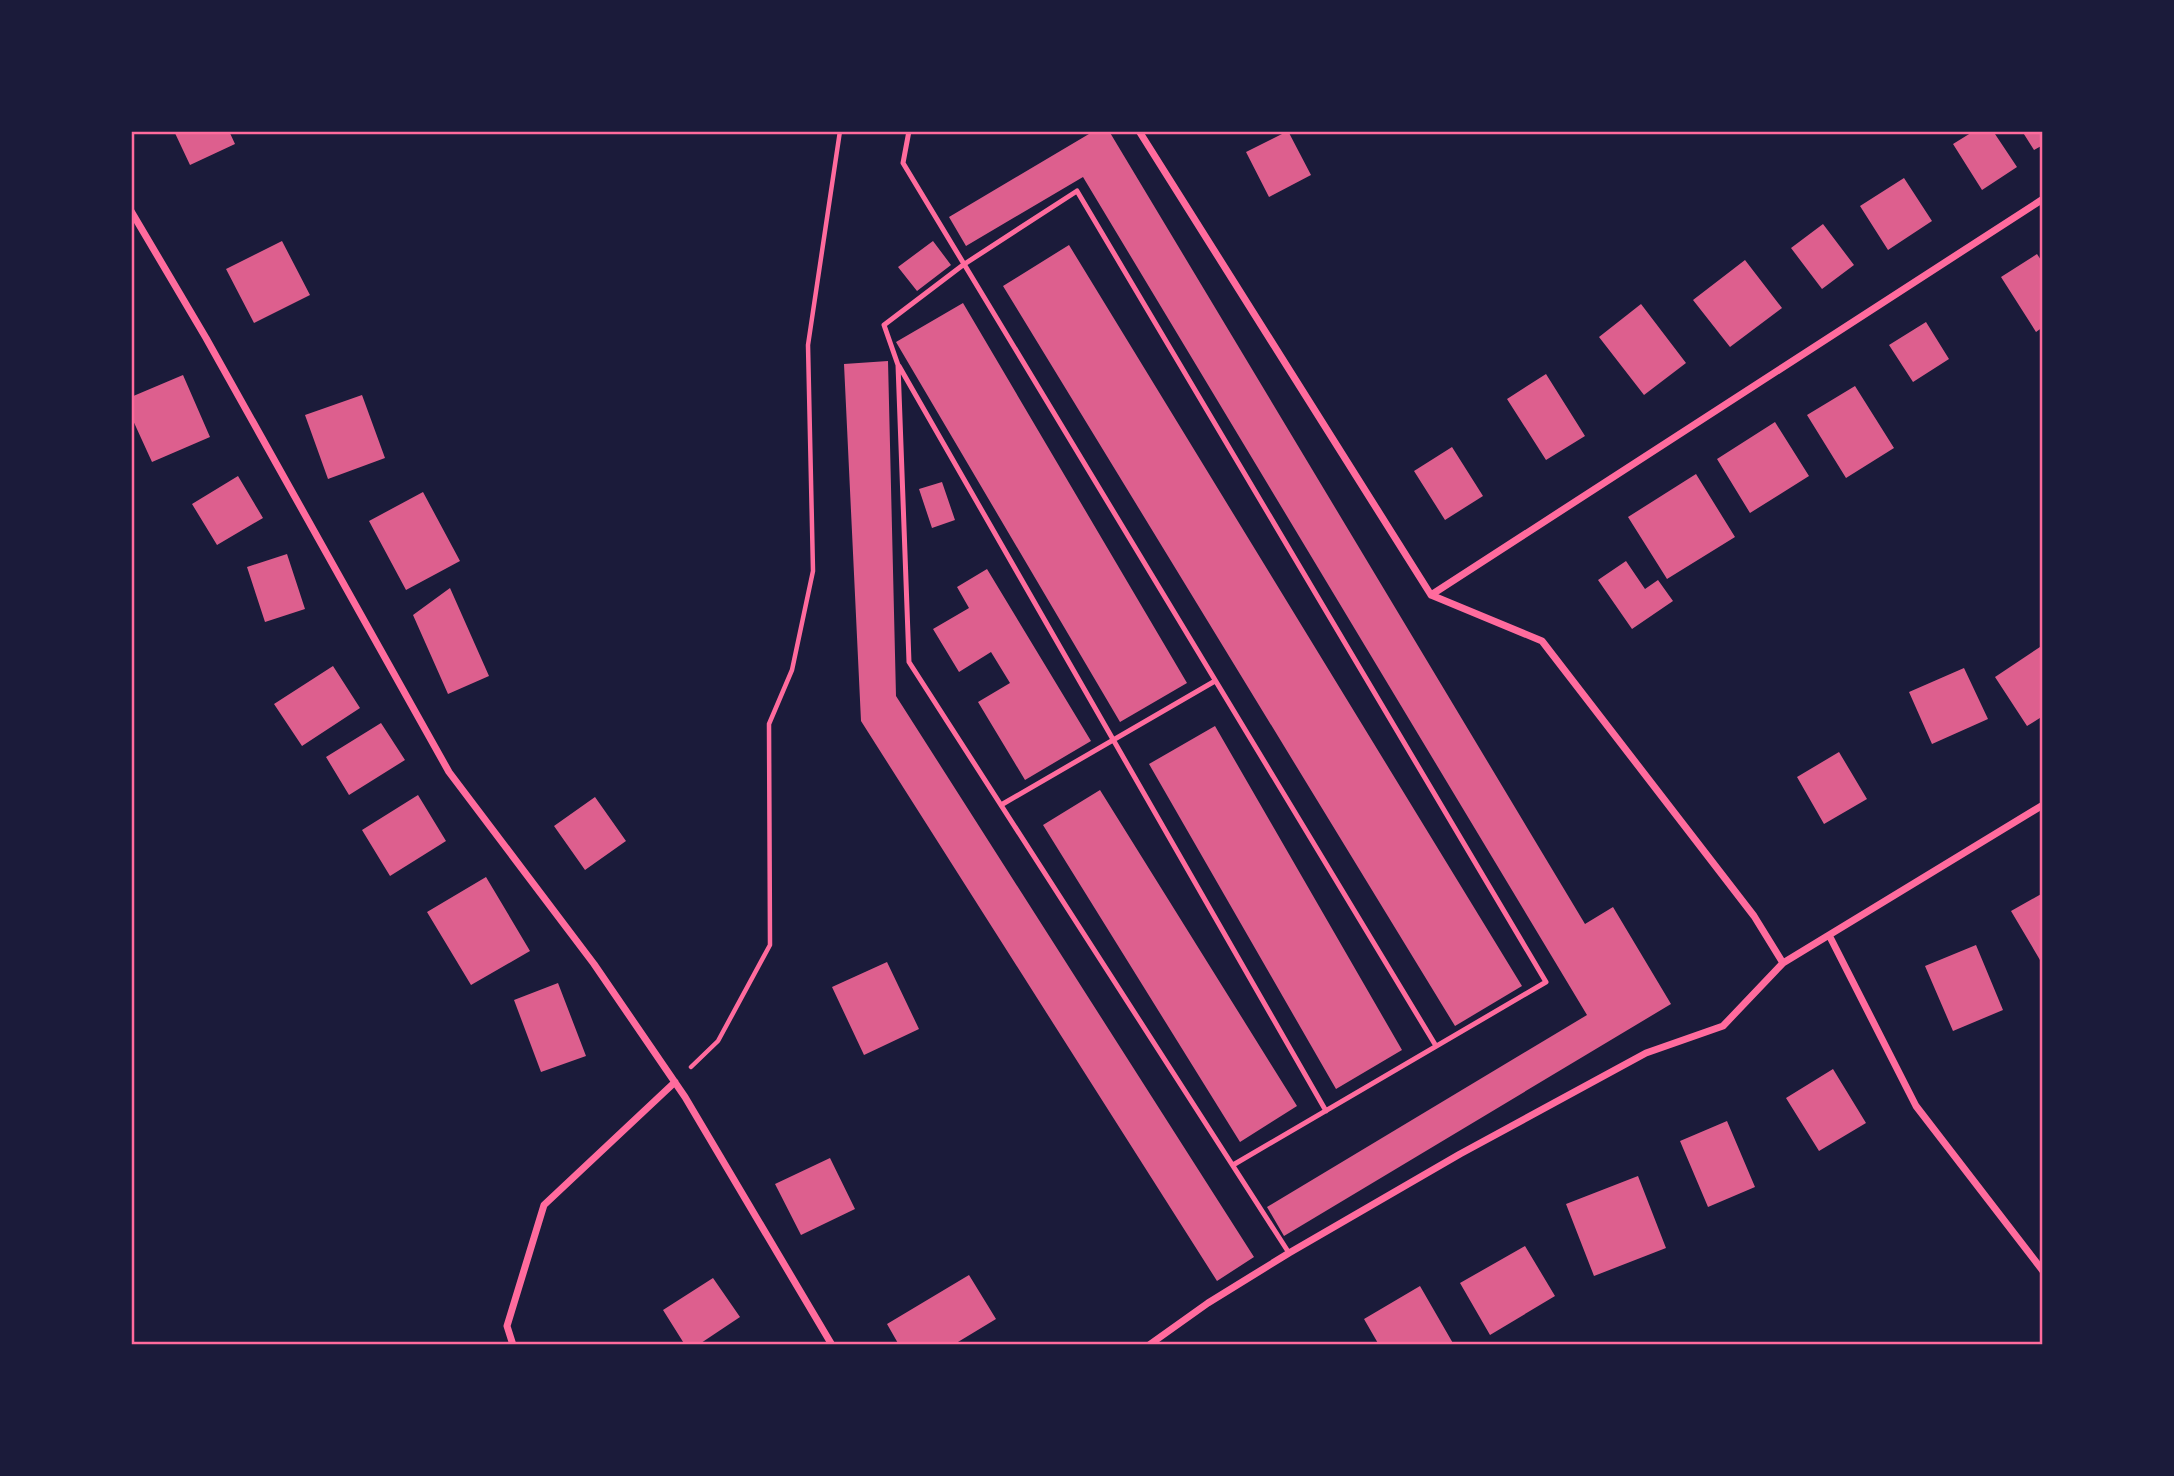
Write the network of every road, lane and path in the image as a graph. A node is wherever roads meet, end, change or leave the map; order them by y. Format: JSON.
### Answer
{"nodes":[{"id":1,"x":840,"y":131,"type":"edge"},
{"id":2,"x":909,"y":131,"type":"edge"},
{"id":3,"x":1139,"y":131,"type":"edge"},
{"id":4,"x":2043,"y":199,"type":"edge"},
{"id":5,"x":131,"y":211,"type":"edge"},
{"id":6,"x":963,"y":265,"type":"junction"},
{"id":7,"x":898,"y":365,"type":"junction"},
{"id":8,"x":1431,"y":595,"type":"junction"},
{"id":9,"x":1215,"y":681,"type":"junction"},
{"id":10,"x":1113,"y":740,"type":"junction"},
{"id":11,"x":1000,"y":805,"type":"junction"},
{"id":12,"x":2043,"y":805,"type":"edge"},
{"id":13,"x":1829,"y":935,"type":"junction"},
{"id":14,"x":1783,"y":963,"type":"junction"},
{"id":15,"x":1436,"y":1046,"type":"junction"},
{"id":16,"x":675,"y":1082,"type":"junction"},
{"id":17,"x":1326,"y":1111,"type":"junction"},
{"id":18,"x":1233,"y":1165,"type":"junction"},
{"id":19,"x":1289,"y":1253,"type":"junction"},
{"id":20,"x":2043,"y":1271,"type":"edge"},
{"id":21,"x":513,"y":1345,"type":"edge"},
{"id":22,"x":832,"y":1345,"type":"edge"},
{"id":23,"x":1149,"y":1345,"type":"edge"}],
"edges":[{"from":1,"to":16,"type":"path"},
{"from":2,"to":6,"type":"lane"},
{"from":3,"to":8,"type":"street"},
{"from":4,"to":8,"type":"street"},
{"from":5,"to":16,"type":"street"},
{"from":6,"to":7,"type":"lane"},
{"from":6,"to":9,"type":"lane"},
{"from":6,"to":15,"type":"lane"},
{"from":7,"to":10,"type":"lane"},
{"from":7,"to":11,"type":"lane"},
{"from":8,"to":14,"type":"street"},
{"from":9,"to":10,"type":"lane"},
{"from":9,"to":15,"type":"lane"},
{"from":10,"to":11,"type":"lane"},
{"from":10,"to":17,"type":"lane"},
{"from":11,"to":18,"type":"lane"},
{"from":12,"to":13,"type":"street"},
{"from":13,"to":14,"type":"street"},
{"from":13,"to":20,"type":"street"},
{"from":14,"to":19,"type":"street"},
{"from":15,"to":17,"type":"lane"},
{"from":16,"to":21,"type":"street"},
{"from":16,"to":22,"type":"street"},
{"from":17,"to":18,"type":"lane"},
{"from":18,"to":19,"type":"lane"},
{"from":19,"to":23,"type":"street"}]}
